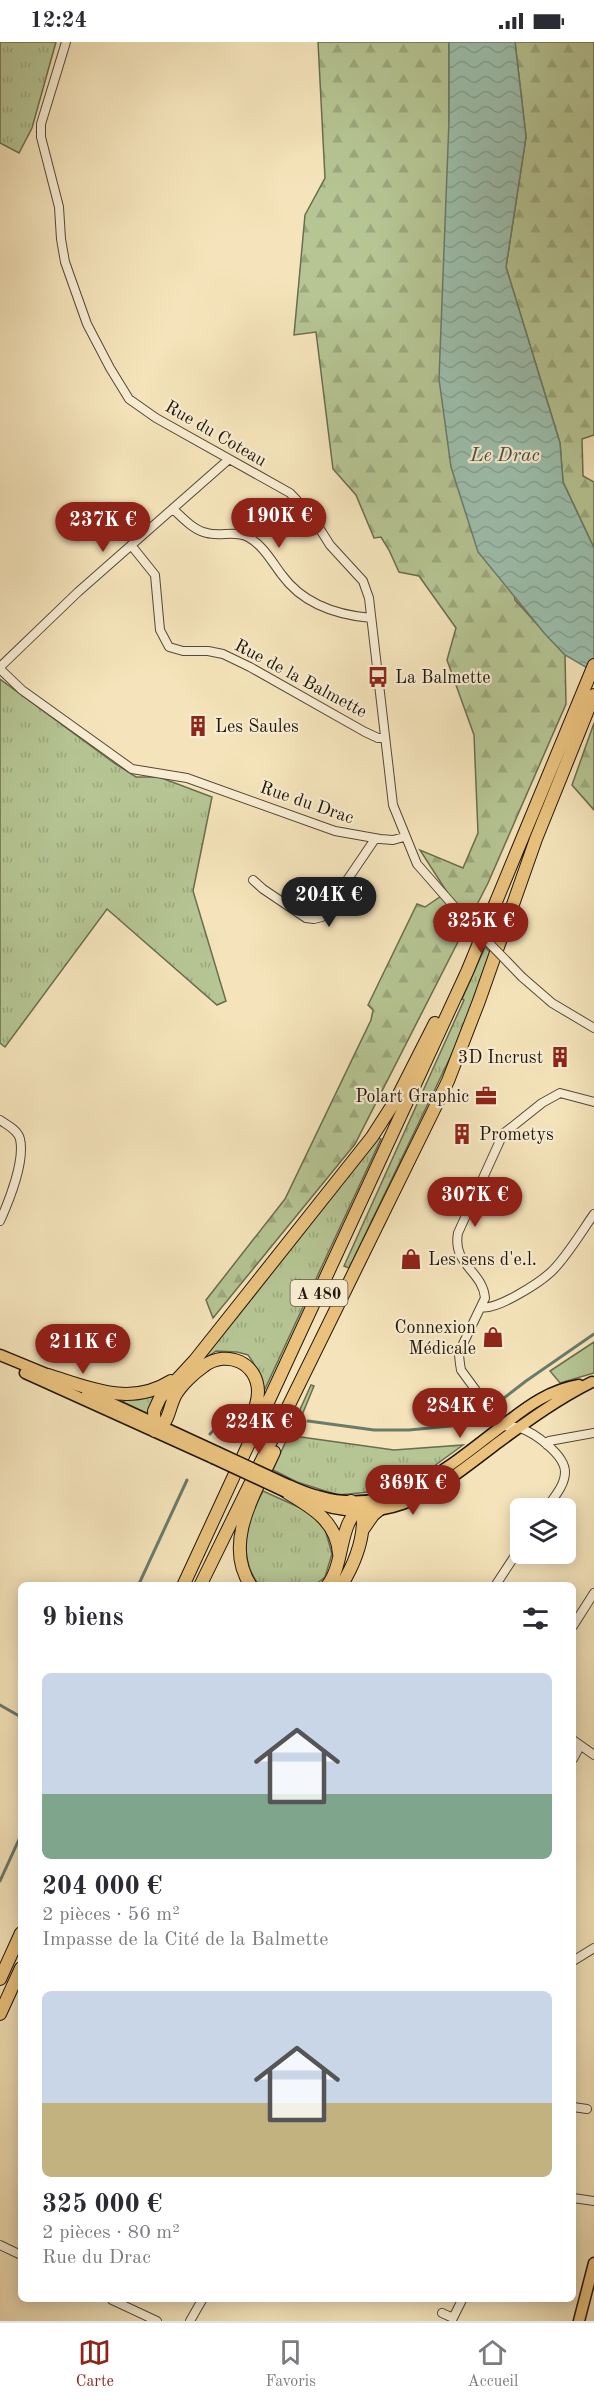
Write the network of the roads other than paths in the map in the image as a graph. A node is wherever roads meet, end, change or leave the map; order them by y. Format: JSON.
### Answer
{"nodes":[{"id":1,"x":66,"y":42,"type":"edge"},
{"id":2,"x":228,"y":460,"type":"junction"},
{"id":3,"x":173,"y":509,"type":"junction"},
{"id":4,"x":131,"y":545,"type":"junction"},
{"id":5,"x":371,"y":618,"type":"junction"},
{"id":6,"x":594,"y":665,"type":"edge"},
{"id":7,"x":0,"y":668,"type":"edge"},
{"id":8,"x":594,"y":695,"type":"edge"},
{"id":9,"x":384,"y":738,"type":"junction"},
{"id":10,"x":404,"y":837,"type":"junction"},
{"id":11,"x":375,"y":839,"type":"junction"},
{"id":12,"x":254,"y":880,"type":"dead end"},
{"id":13,"x":449,"y":1011,"type":"junction"},
{"id":14,"x":594,"y":1028,"type":"edge"},
{"id":15,"x":594,"y":1102,"type":"edge"},
{"id":16,"x":0,"y":1120,"type":"edge"},
{"id":17,"x":594,"y":1214,"type":"edge"},
{"id":18,"x":0,"y":1221,"type":"edge"},
{"id":19,"x":373,"y":1236,"type":"junction"},
{"id":20,"x":481,"y":1307,"type":"junction"},
{"id":21,"x":0,"y":1355,"type":"edge"},
{"id":22,"x":0,"y":1361,"type":"edge"},
{"id":23,"x":48,"y":1375,"type":"junction"},
{"id":24,"x":179,"y":1376,"type":"junction"},
{"id":25,"x":593,"y":1382,"type":"edge"},
{"id":26,"x":158,"y":1426,"type":"junction"},
{"id":27,"x":502,"y":1426,"type":"junction"},
{"id":28,"x":518,"y":1428,"type":"junction"},
{"id":29,"x":594,"y":1433,"type":"edge"},
{"id":30,"x":499,"y":1442,"type":"junction"},
{"id":31,"x":547,"y":1445,"type":"junction"},
{"id":32,"x":287,"y":1489,"type":"junction"},
{"id":33,"x":390,"y":1497,"type":"joint"},
{"id":34,"x":553,"y":1498,"type":"edge"},
{"id":35,"x":354,"y":1506,"type":"junction"},
{"id":36,"x":379,"y":1510,"type":"junction"},
{"id":37,"x":363,"y":1529,"type":"junction"},
{"id":38,"x":339,"y":1561,"type":"junction"},
{"id":39,"x":510,"y":1563,"type":"edge"},
{"id":40,"x":185,"y":1580,"type":"edge"},
{"id":41,"x":202,"y":1582,"type":"edge"},
{"id":42,"x":249,"y":1582,"type":"edge"},
{"id":43,"x":330,"y":1582,"type":"edge"},
{"id":44,"x":342,"y":1582,"type":"edge"},
{"id":45,"x":498,"y":1582,"type":"edge"},
{"id":46,"x":594,"y":1593,"type":"edge"},
{"id":47,"x":576,"y":1621,"type":"edge"},
{"id":48,"x":577,"y":1743,"type":"edge"},
{"id":49,"x":594,"y":1755,"type":"edge"},
{"id":50,"x":18,"y":1940,"type":"edge"},
{"id":51,"x":594,"y":1948,"type":"edge"},
{"id":52,"x":576,"y":1959,"type":"edge"},
{"id":53,"x":18,"y":1974,"type":"edge"},
{"id":54,"x":0,"y":1979,"type":"edge"},
{"id":55,"x":18,"y":1990,"type":"edge"},
{"id":56,"x":2,"y":2008,"type":"edge"},
{"id":57,"x":576,"y":2107,"type":"edge"},
{"id":58,"x":587,"y":2109,"type":"dead end"},
{"id":59,"x":576,"y":2198,"type":"edge"},
{"id":60,"x":594,"y":2200,"type":"edge"},
{"id":61,"x":0,"y":2245,"type":"edge"},
{"id":62,"x":18,"y":2254,"type":"edge"},
{"id":63,"x":594,"y":2263,"type":"edge"},
{"id":64,"x":116,"y":2302,"type":"edge"},
{"id":65,"x":201,"y":2302,"type":"edge"},
{"id":66,"x":461,"y":2302,"type":"edge"},
{"id":67,"x":442,"y":2313,"type":"dead end"},
{"id":68,"x":456,"y":2319,"type":"edge"},
{"id":69,"x":157,"y":2321,"type":"edge"},
{"id":70,"x":190,"y":2321,"type":"edge"},
{"id":71,"x":579,"y":2321,"type":"edge"}],
"edges":[{"from":1,"to":2,"type":"street","name":"Rue du Coteau"},
{"from":2,"to":3,"type":"street"},
{"from":2,"to":5,"type":"street","name":"Rue du Coteau"},
{"from":3,"to":4,"type":"street"},
{"from":3,"to":5,"type":"street"},
{"from":4,"to":7,"type":"street"},
{"from":4,"to":9,"type":"street","name":"Rue de la Balmette"},
{"from":5,"to":9,"type":"street","name":"Rue du Coteau"},
{"from":6,"to":13,"type":"highway","number":"A 480"},
{"from":7,"to":11,"type":"street","name":"Rue du Drac"},
{"from":8,"to":19,"type":"highway","number":"A 480"},
{"from":9,"to":10,"type":"street","name":"Rue du Coteau"},
{"from":10,"to":11,"type":"street","name":"Rue du Drac"},
{"from":10,"to":14,"type":"street","bridge":true},
{"from":11,"to":12,"type":"street"},
{"from":13,"to":24,"type":"highway"},
{"from":13,"to":40,"type":"highway","number":"A 480"},
{"from":15,"to":20,"type":"street"},
{"from":16,"to":18,"type":"street"},
{"from":17,"to":20,"type":"street"},
{"from":19,"to":41,"type":"highway","number":"A 480"},
{"from":19,"to":42,"type":"highway"},
{"from":20,"to":27,"type":"street"},
{"from":21,"to":23,"type":"main road"},
{"from":22,"to":26,"type":"main road"},
{"from":23,"to":24,"type":"highway"},
{"from":23,"to":26,"type":"main road"},
{"from":24,"to":26,"type":"highway"},
{"from":25,"to":27,"type":"main road"},
{"from":25,"to":28,"type":"main road"},
{"from":26,"to":32,"type":"main road","bridge":true},
{"from":26,"to":40,"type":"highway"},
{"from":27,"to":28,"type":"street"},
{"from":27,"to":30,"type":"main road"},
{"from":27,"to":33,"type":"main road"},
{"from":28,"to":30,"type":"main road"},
{"from":28,"to":31,"type":"street"},
{"from":29,"to":31,"type":"street"},
{"from":30,"to":36,"type":"main road"},
{"from":31,"to":34,"type":"street"},
{"from":32,"to":35,"type":"main road"},
{"from":32,"to":38,"type":"highway"},
{"from":33,"to":35,"type":"highway"},
{"from":35,"to":36,"type":"main road"},
{"from":35,"to":37,"type":"highway"},
{"from":35,"to":38,"type":"highway"},
{"from":36,"to":37,"type":"highway"},
{"from":37,"to":44,"type":"highway"},
{"from":38,"to":43,"type":"highway"},
{"from":39,"to":45,"type":"street"},
{"from":46,"to":47,"type":"street"},
{"from":48,"to":49,"type":"street"},
{"from":50,"to":54,"type":"highway"},
{"from":51,"to":52,"type":"street"},
{"from":53,"to":56,"type":"highway"},
{"from":55,"to":56,"type":"highway"},
{"from":57,"to":58,"type":"street"},
{"from":59,"to":60,"type":"street"},
{"from":61,"to":62,"type":"street"},
{"from":63,"to":71,"type":"main road"},
{"from":64,"to":69,"type":"street"},
{"from":65,"to":70,"type":"street"},
{"from":66,"to":68,"type":"street"},
{"from":67,"to":68,"type":"street"}]}
